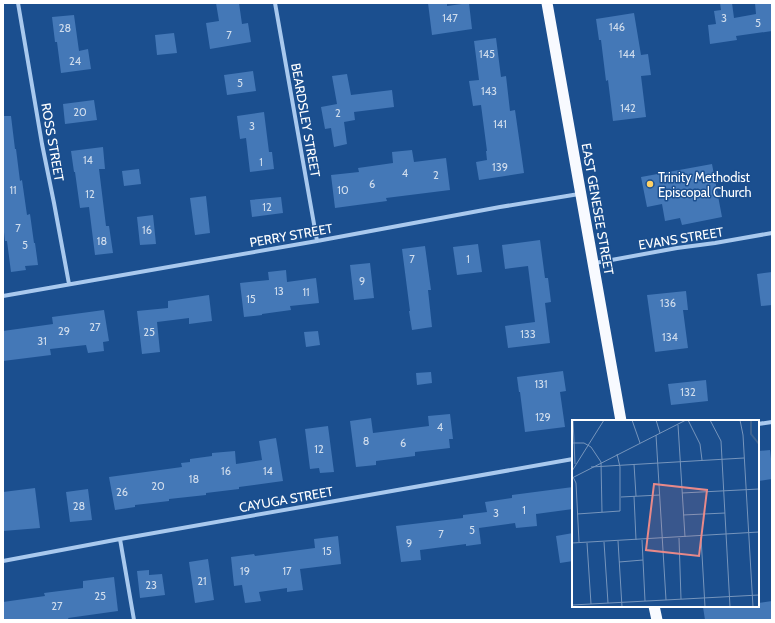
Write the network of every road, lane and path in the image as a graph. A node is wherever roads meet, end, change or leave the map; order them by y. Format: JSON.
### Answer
{"nodes":[{"id":1,"x":18,"y":3,"type":"edge"},
{"id":2,"x":275,"y":3,"type":"edge"},
{"id":3,"x":547,"y":3,"type":"edge"},
{"id":4,"x":582,"y":194,"type":"junction"},
{"id":5,"x":772,"y":234,"type":"edge"},
{"id":6,"x":317,"y":241,"type":"junction"},
{"id":7,"x":594,"y":263,"type":"junction"},
{"id":8,"x":69,"y":284,"type":"junction"},
{"id":9,"x":3,"y":296,"type":"edge"},
{"id":10,"x":621,"y":420,"type":"edge"},
{"id":11,"x":772,"y":422,"type":"edge"},
{"id":12,"x":759,"y":424,"type":"edge"},
{"id":13,"x":572,"y":459,"type":"edge"},
{"id":14,"x":120,"y":539,"type":"junction"},
{"id":15,"x":3,"y":561,"type":"edge"},
{"id":16,"x":654,"y":607,"type":"edge"},
{"id":17,"x":134,"y":620,"type":"edge"},
{"id":18,"x":657,"y":620,"type":"edge"}],
"edges":[{"from":1,"to":8,"type":"street","name":"ROSS STREET"},
{"from":2,"to":6,"type":"street","name":"BEARDSLEY STREET"},
{"from":3,"to":4,"type":"highway","name":"EAST GENESEE STREET"},
{"from":4,"to":6,"type":"street","name":"PERRY STREET"},
{"from":4,"to":7,"type":"highway","name":"EAST GENESEE STREET"},
{"from":5,"to":7,"type":"street","name":"EVANS STREET"},
{"from":6,"to":8,"type":"street","name":"PERRY STREET"},
{"from":7,"to":10,"type":"highway","name":"EAST GENESEE STREET"},
{"from":8,"to":9,"type":"street","name":"PERRY STREET"},
{"from":11,"to":12,"type":"street"},
{"from":13,"to":14,"type":"street","name":"CAYUGA STREET"},
{"from":14,"to":15,"type":"street","name":"CAYUGA STREET"},
{"from":14,"to":17,"type":"street"},
{"from":16,"to":18,"type":"highway"}]}
